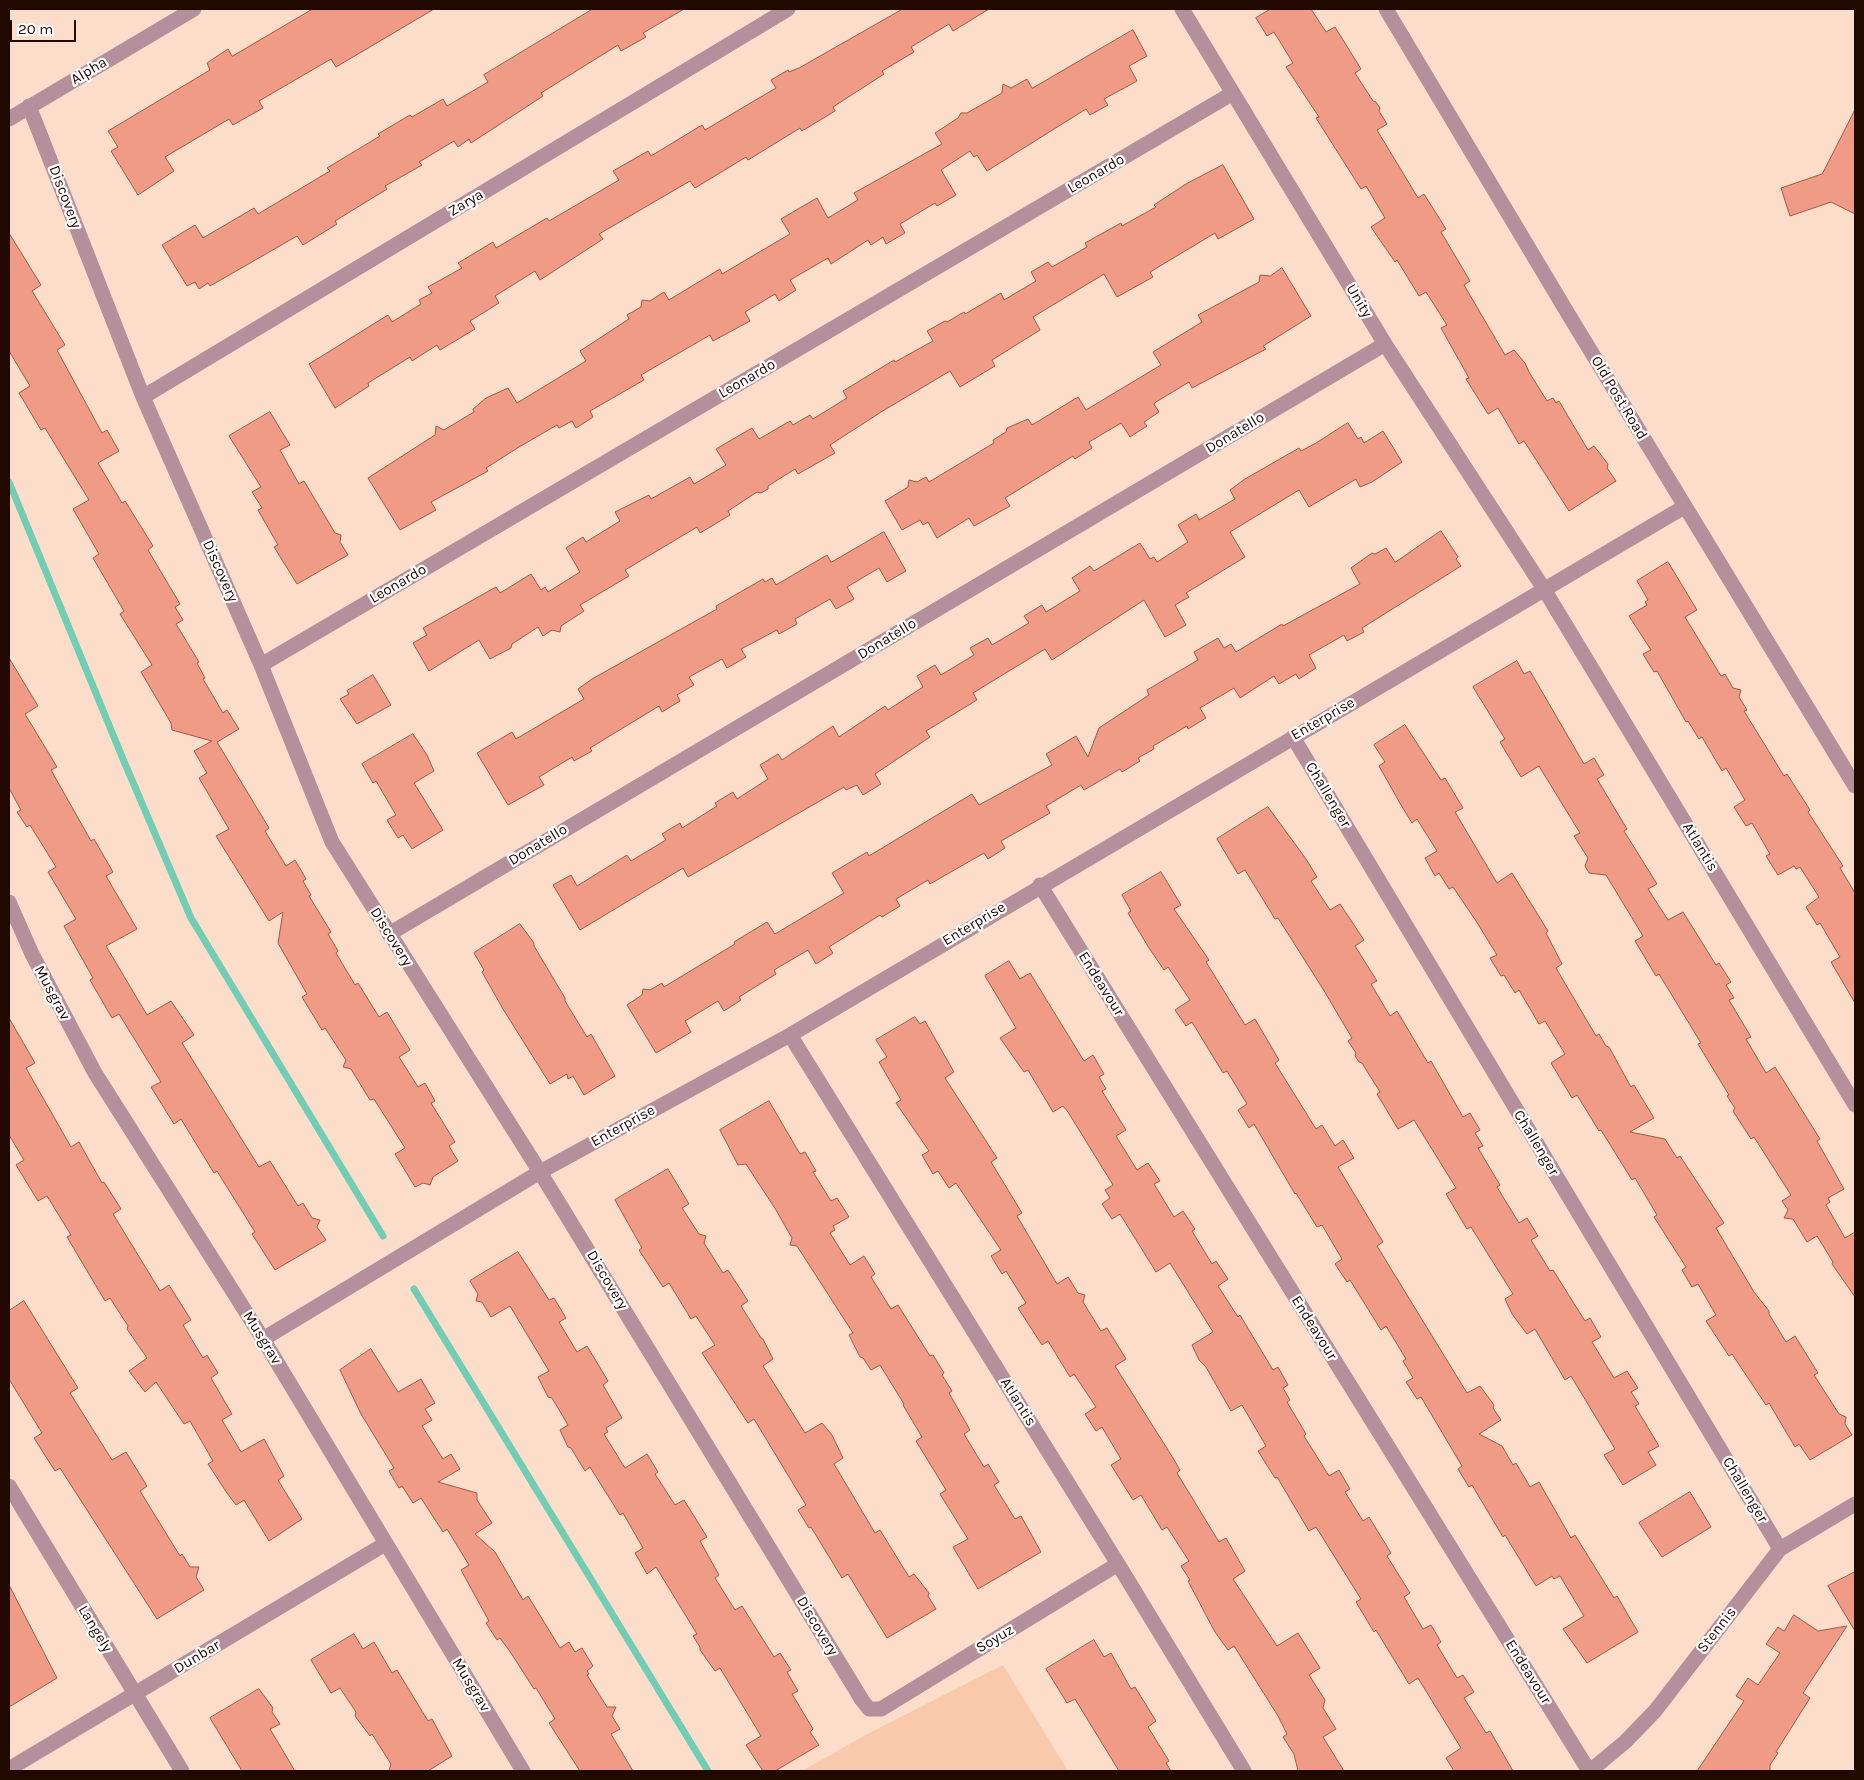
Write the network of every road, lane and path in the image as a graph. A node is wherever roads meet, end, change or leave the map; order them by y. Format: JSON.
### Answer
{"nodes":[{"id":1,"x":194,"y":9,"type":"edge"},
{"id":2,"x":788,"y":9,"type":"edge"},
{"id":3,"x":1182,"y":9,"type":"edge"},
{"id":4,"x":1386,"y":9,"type":"edge"},
{"id":5,"x":1233,"y":93,"type":"junction"},
{"id":6,"x":29,"y":106,"type":"junction"},
{"id":7,"x":9,"y":119,"type":"edge"},
{"id":8,"x":1385,"y":344,"type":"junction"},
{"id":9,"x":143,"y":397,"type":"junction"},
{"id":10,"x":1684,"y":507,"type":"junction"},
{"id":11,"x":1544,"y":589,"type":"junction"},
{"id":12,"x":261,"y":665,"type":"junction"},
{"id":13,"x":1293,"y":736,"type":"junction"},
{"id":14,"x":1855,"y":786,"type":"edge"},
{"id":15,"x":1040,"y":885,"type":"junction"},
{"id":16,"x":9,"y":902,"type":"edge"},
{"id":17,"x":389,"y":934,"type":"junction"},
{"id":18,"x":790,"y":1035,"type":"junction"},
{"id":19,"x":1855,"y":1105,"type":"edge"},
{"id":20,"x":540,"y":1172,"type":"junction"},
{"id":21,"x":263,"y":1339,"type":"junction"},
{"id":22,"x":9,"y":1486,"type":"edge"},
{"id":23,"x":1855,"y":1504,"type":"edge"},
{"id":24,"x":385,"y":1544,"type":"junction"},
{"id":25,"x":1780,"y":1549,"type":"junction"},
{"id":26,"x":1118,"y":1564,"type":"junction"},
{"id":27,"x":134,"y":1695,"type":"junction"},
{"id":28,"x":869,"y":1709,"type":"joint"},
{"id":29,"x":9,"y":1769,"type":"edge"},
{"id":30,"x":182,"y":1771,"type":"edge"},
{"id":31,"x":523,"y":1771,"type":"edge"},
{"id":32,"x":1244,"y":1771,"type":"edge"},
{"id":33,"x":1590,"y":1771,"type":"edge"}],
"edges":[{"from":1,"to":6,"type":"street","name":"Alpha"},
{"from":2,"to":9,"type":"street","name":"Zarya"},
{"from":3,"to":5,"type":"street","name":"Unity"},
{"from":4,"to":10,"type":"street","name":"Old Post Road"},
{"from":5,"to":8,"type":"street","name":"Unity"},
{"from":5,"to":12,"type":"street","name":"Leonardo"},
{"from":6,"to":7,"type":"street","name":"Alpha"},
{"from":6,"to":9,"type":"street","name":"Discovery"},
{"from":8,"to":11,"type":"street","name":"Unity"},
{"from":8,"to":17,"type":"street","name":"Donatello"},
{"from":9,"to":12,"type":"street","name":"Discovery"},
{"from":10,"to":11,"type":"street","name":"Enterprise"},
{"from":10,"to":14,"type":"street","name":"Old Post Road"},
{"from":11,"to":13,"type":"street","name":"Enterprise"},
{"from":11,"to":19,"type":"street","name":"Atlantis"},
{"from":12,"to":17,"type":"street","name":"Discovery"},
{"from":13,"to":15,"type":"street","name":"Enterprise"},
{"from":13,"to":25,"type":"street","name":"Challenger"},
{"from":15,"to":18,"type":"street","name":"Enterprise"},
{"from":15,"to":33,"type":"street","name":"Endeavour"},
{"from":16,"to":21,"type":"street","name":"Musgrav"},
{"from":17,"to":20,"type":"street","name":"Discovery"},
{"from":18,"to":20,"type":"street","name":"Enterprise"},
{"from":18,"to":26,"type":"street","name":"Atlantis"},
{"from":20,"to":21,"type":"street","name":"Enterprise"},
{"from":20,"to":28,"type":"street","name":"Discovery"},
{"from":21,"to":24,"type":"street","name":"Musgrav"},
{"from":22,"to":27,"type":"street","name":"Langely"},
{"from":23,"to":25,"type":"street","name":"Stennis"},
{"from":24,"to":27,"type":"street","name":"Dunbar"},
{"from":24,"to":31,"type":"street","name":"Musgrav"},
{"from":25,"to":33,"type":"street","name":"Stennis"},
{"from":26,"to":28,"type":"street","name":"Soyuz"},
{"from":26,"to":32,"type":"street","name":"Atlantis"},
{"from":27,"to":29,"type":"street","name":"Dunbar"},
{"from":27,"to":30,"type":"street","name":"Langely"}]}
